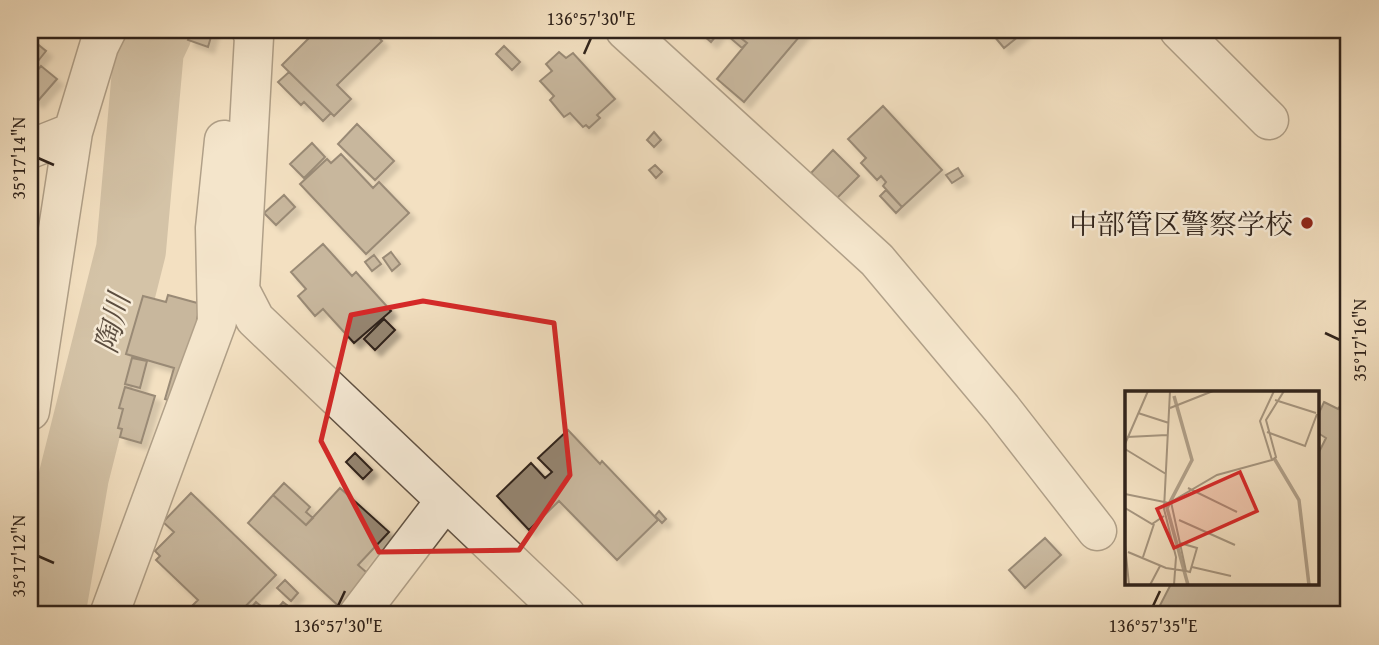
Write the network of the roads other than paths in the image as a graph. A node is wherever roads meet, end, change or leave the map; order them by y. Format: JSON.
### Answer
{"nodes":[{"id":1,"x":107,"y":30,"type":"edge"},
{"id":2,"x":235,"y":30,"type":"edge"},
{"id":3,"x":251,"y":30,"type":"edge"},
{"id":4,"x":625,"y":30,"type":"edge"},
{"id":5,"x":1179,"y":30,"type":"edge"},
{"id":6,"x":1269,"y":120,"type":"dead end"},
{"id":7,"x":73,"y":132,"type":"junction"},
{"id":8,"x":30,"y":149,"type":"edge"},
{"id":9,"x":30,"y":411,"type":"edge"},
{"id":10,"x":445,"y":501,"type":"junction"},
{"id":11,"x":1097,"y":531,"type":"dead end"},
{"id":12,"x":115,"y":612,"type":"edge"},
{"id":13,"x":358,"y":615,"type":"edge"},
{"id":14,"x":566,"y":615,"type":"edge"}],
"edges":[{"from":1,"to":7,"type":"street"},
{"from":2,"to":12,"type":"street"},
{"from":3,"to":10,"type":"street"},
{"from":4,"to":11,"type":"street"},
{"from":5,"to":6,"type":"street"},
{"from":7,"to":8,"type":"street"},
{"from":7,"to":9,"type":"street"},
{"from":10,"to":13,"type":"street"},
{"from":10,"to":14,"type":"street"}]}
